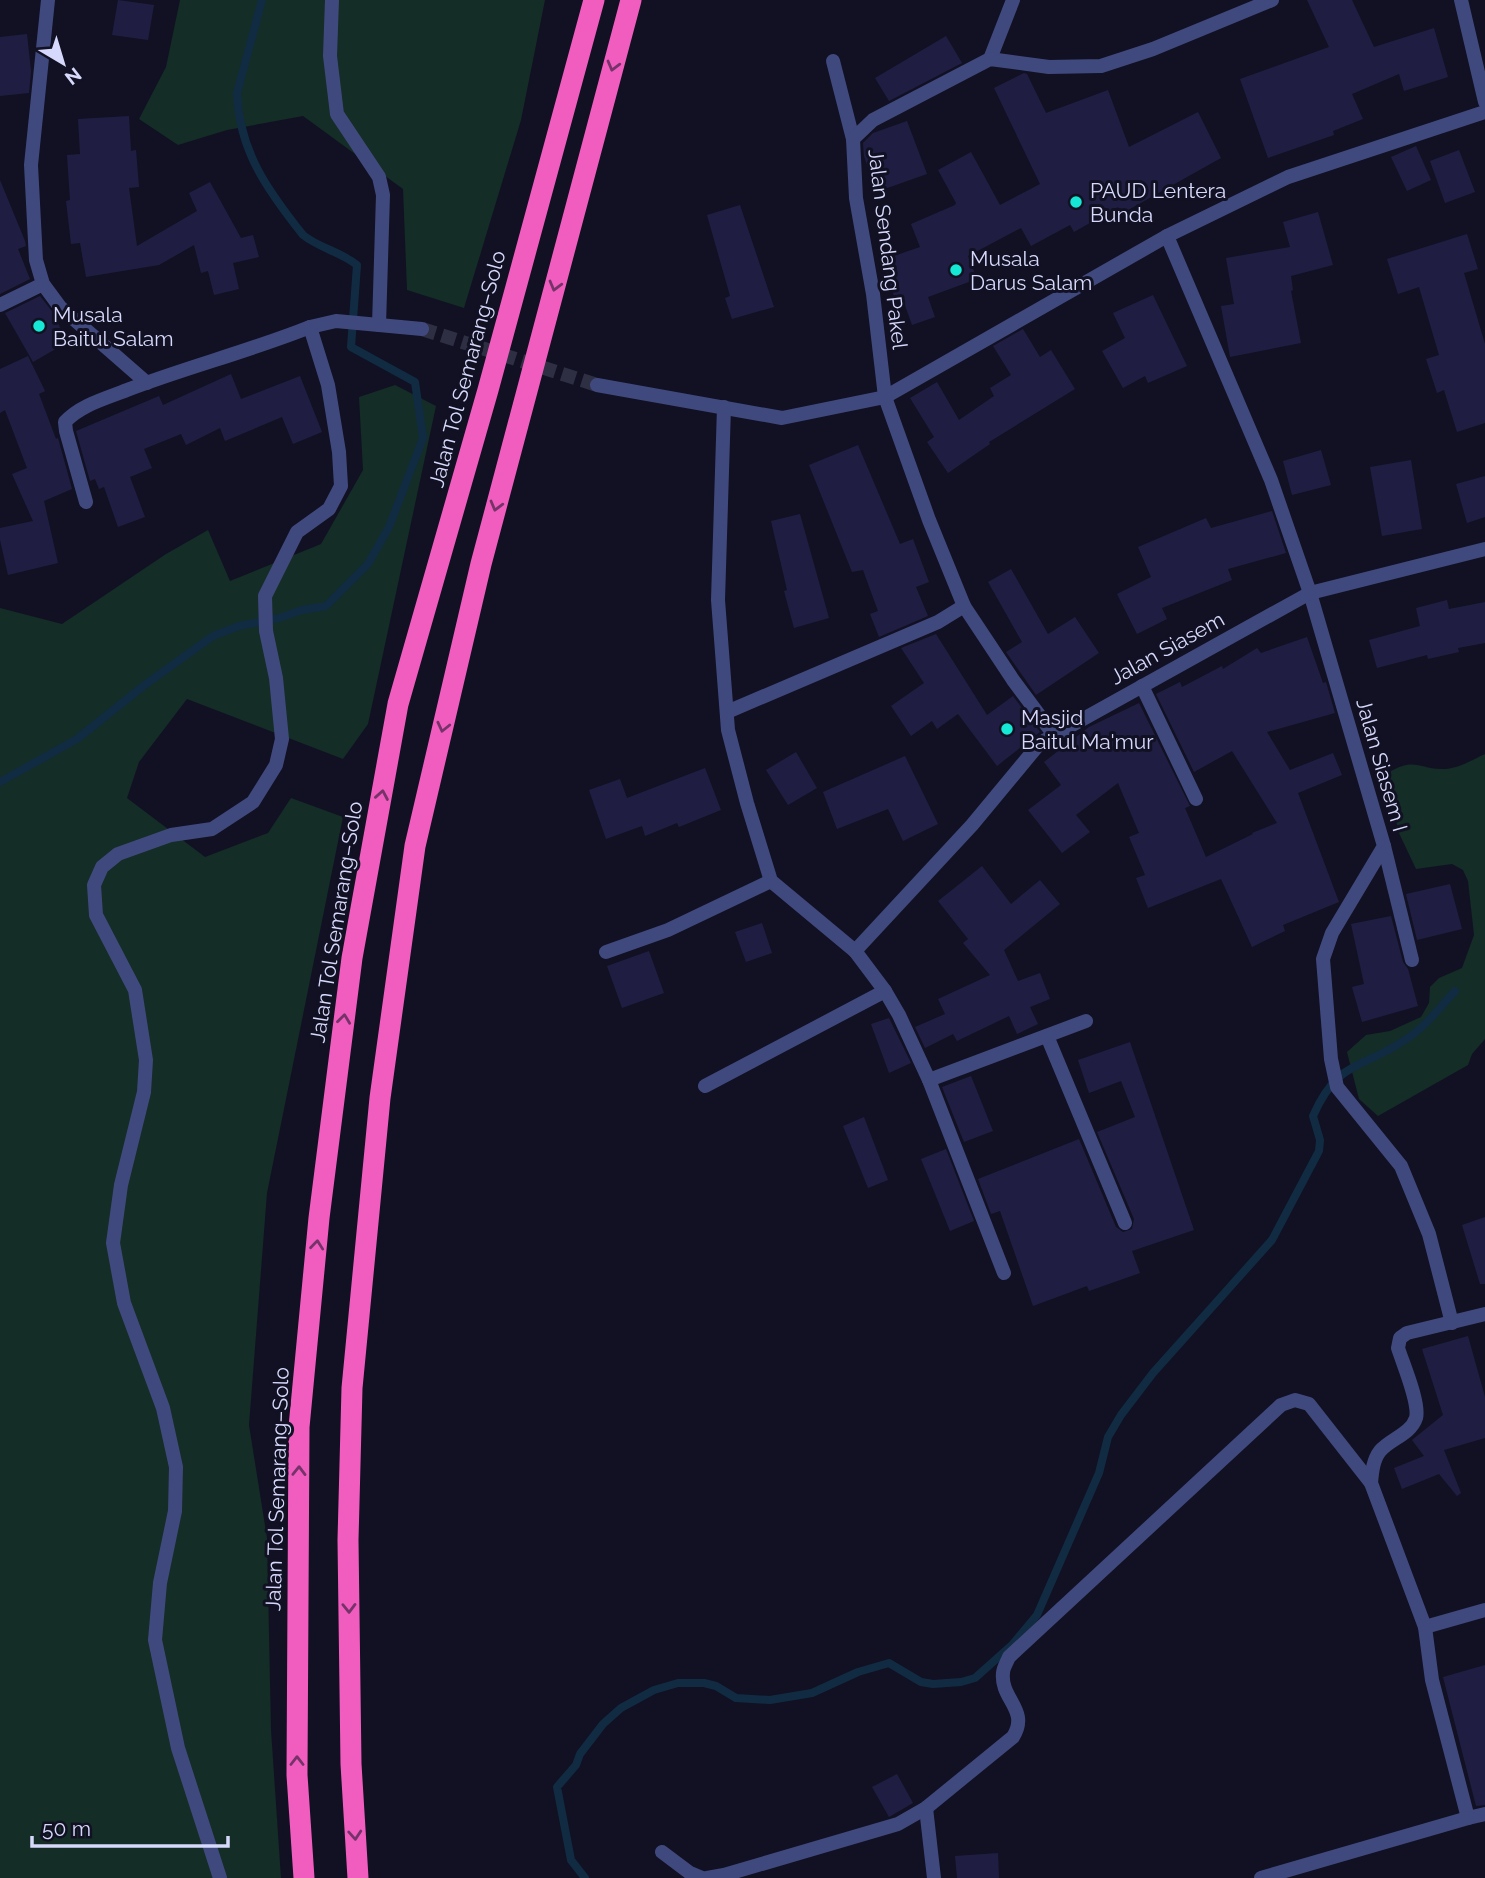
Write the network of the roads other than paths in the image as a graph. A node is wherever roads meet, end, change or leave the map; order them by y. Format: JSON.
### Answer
{"nodes":[{"id":1,"x":48,"y":0,"type":"edge"},
{"id":2,"x":332,"y":0,"type":"edge"},
{"id":3,"x":594,"y":0,"type":"edge"},
{"id":4,"x":631,"y":0,"type":"edge"},
{"id":5,"x":1013,"y":0,"type":"edge"},
{"id":6,"x":1272,"y":0,"type":"edge"},
{"id":7,"x":1461,"y":0,"type":"edge"},
{"id":8,"x":990,"y":59,"type":"junction"},
{"id":9,"x":834,"y":61,"type":"dead end"},
{"id":10,"x":1485,"y":102,"type":"edge"},
{"id":11,"x":1485,"y":112,"type":"edge"},
{"id":12,"x":853,"y":139,"type":"junction"},
{"id":13,"x":1167,"y":236,"type":"junction"},
{"id":14,"x":43,"y":284,"type":"junction"},
{"id":15,"x":0,"y":305,"type":"edge"},
{"id":16,"x":372,"y":324,"type":"junction"},
{"id":17,"x":310,"y":327,"type":"junction"},
{"id":18,"x":422,"y":329,"type":"tunnel mouth"},
{"id":19,"x":148,"y":383,"type":"junction"},
{"id":20,"x":597,"y":385,"type":"tunnel mouth"},
{"id":21,"x":884,"y":397,"type":"junction"},
{"id":22,"x":724,"y":408,"type":"junction"},
{"id":23,"x":86,"y":502,"type":"dead end"},
{"id":24,"x":1485,"y":549,"type":"edge"},
{"id":25,"x":1310,"y":593,"type":"junction"},
{"id":26,"x":964,"y":606,"type":"junction"},
{"id":27,"x":1142,"y":686,"type":"junction"},
{"id":28,"x":727,"y":712,"type":"junction"},
{"id":29,"x":1054,"y":735,"type":"junction"},
{"id":30,"x":1196,"y":799,"type":"dead end"},
{"id":31,"x":1384,"y":846,"type":"junction"},
{"id":32,"x":771,"y":881,"type":"junction"},
{"id":33,"x":855,"y":951,"type":"junction"},
{"id":34,"x":606,"y":952,"type":"dead end"},
{"id":35,"x":1412,"y":960,"type":"dead end"},
{"id":36,"x":885,"y":991,"type":"junction"},
{"id":37,"x":1086,"y":1021,"type":"dead end"},
{"id":38,"x":1047,"y":1036,"type":"junction"},
{"id":39,"x":929,"y":1080,"type":"junction"},
{"id":40,"x":705,"y":1086,"type":"dead end"},
{"id":41,"x":1125,"y":1223,"type":"dead end"},
{"id":42,"x":1004,"y":1273,"type":"dead end"},
{"id":43,"x":1485,"y":1314,"type":"edge"},
{"id":44,"x":1452,"y":1323,"type":"junction"},
{"id":45,"x":1371,"y":1483,"type":"junction"},
{"id":46,"x":1485,"y":1610,"type":"edge"},
{"id":47,"x":1424,"y":1627,"type":"junction"},
{"id":48,"x":926,"y":1808,"type":"junction"},
{"id":49,"x":1485,"y":1814,"type":"edge"},
{"id":50,"x":1468,"y":1818,"type":"junction"},
{"id":51,"x":662,"y":1852,"type":"dead end"},
{"id":52,"x":220,"y":1878,"type":"edge"},
{"id":53,"x":304,"y":1878,"type":"edge"},
{"id":54,"x":358,"y":1878,"type":"edge"},
{"id":55,"x":704,"y":1878,"type":"edge"},
{"id":56,"x":934,"y":1878,"type":"edge"},
{"id":57,"x":1261,"y":1878,"type":"edge"}],
"edges":[{"from":1,"to":14,"type":"street"},
{"from":2,"to":16,"type":"street"},
{"from":53,"to":3,"type":"highway","name":"Jalan Tol Semarang–Solo","one_way":true},
{"from":4,"to":54,"type":"highway","one_way":true},
{"from":5,"to":8,"type":"street"},
{"from":6,"to":8,"type":"street"},
{"from":7,"to":10,"type":"street"},
{"from":8,"to":12,"type":"street","name":"Jalan Sendang Pakel"},
{"from":9,"to":12,"type":"street"},
{"from":11,"to":13,"type":"street"},
{"from":12,"to":21,"type":"street","name":"Jalan Sendang Pakel"},
{"from":13,"to":21,"type":"street"},
{"from":13,"to":25,"type":"street","name":"Jalan Siasem I"},
{"from":14,"to":15,"type":"street"},
{"from":14,"to":19,"type":"street"},
{"from":16,"to":17,"type":"street"},
{"from":16,"to":18,"type":"street"},
{"from":17,"to":19,"type":"street"},
{"from":17,"to":52,"type":"street"},
{"from":19,"to":23,"type":"street"},
{"from":20,"to":22,"type":"street"},
{"from":21,"to":22,"type":"street"},
{"from":21,"to":26,"type":"street","name":"Jalan Sendang Pakel"},
{"from":22,"to":28,"type":"street"},
{"from":24,"to":25,"type":"street","name":"Jalan Siasem"},
{"from":25,"to":27,"type":"street","name":"Jalan Siasem"},
{"from":25,"to":31,"type":"street","name":"Jalan Siasem I"},
{"from":26,"to":28,"type":"street"},
{"from":26,"to":29,"type":"street","name":"Jalan Sendang Pakel"},
{"from":27,"to":29,"type":"street","name":"Jalan Siasem"},
{"from":27,"to":30,"type":"street"},
{"from":28,"to":32,"type":"street"},
{"from":29,"to":33,"type":"street","name":"Jalan Siasem"},
{"from":31,"to":35,"type":"street"},
{"from":31,"to":44,"type":"street","name":"Jalan Siasem I"},
{"from":32,"to":33,"type":"street"},
{"from":32,"to":34,"type":"street"},
{"from":33,"to":36,"type":"street"},
{"from":36,"to":39,"type":"street"},
{"from":36,"to":40,"type":"street"},
{"from":37,"to":38,"type":"street"},
{"from":38,"to":39,"type":"street"},
{"from":38,"to":41,"type":"street"},
{"from":39,"to":42,"type":"street"},
{"from":43,"to":44,"type":"street"},
{"from":44,"to":45,"type":"street"},
{"from":45,"to":47,"type":"street"},
{"from":45,"to":48,"type":"street"},
{"from":46,"to":47,"type":"street"},
{"from":47,"to":50,"type":"street"},
{"from":48,"to":55,"type":"street"},
{"from":48,"to":56,"type":"street"},
{"from":49,"to":50,"type":"street"},
{"from":50,"to":57,"type":"street"},
{"from":51,"to":55,"type":"street"}]}
